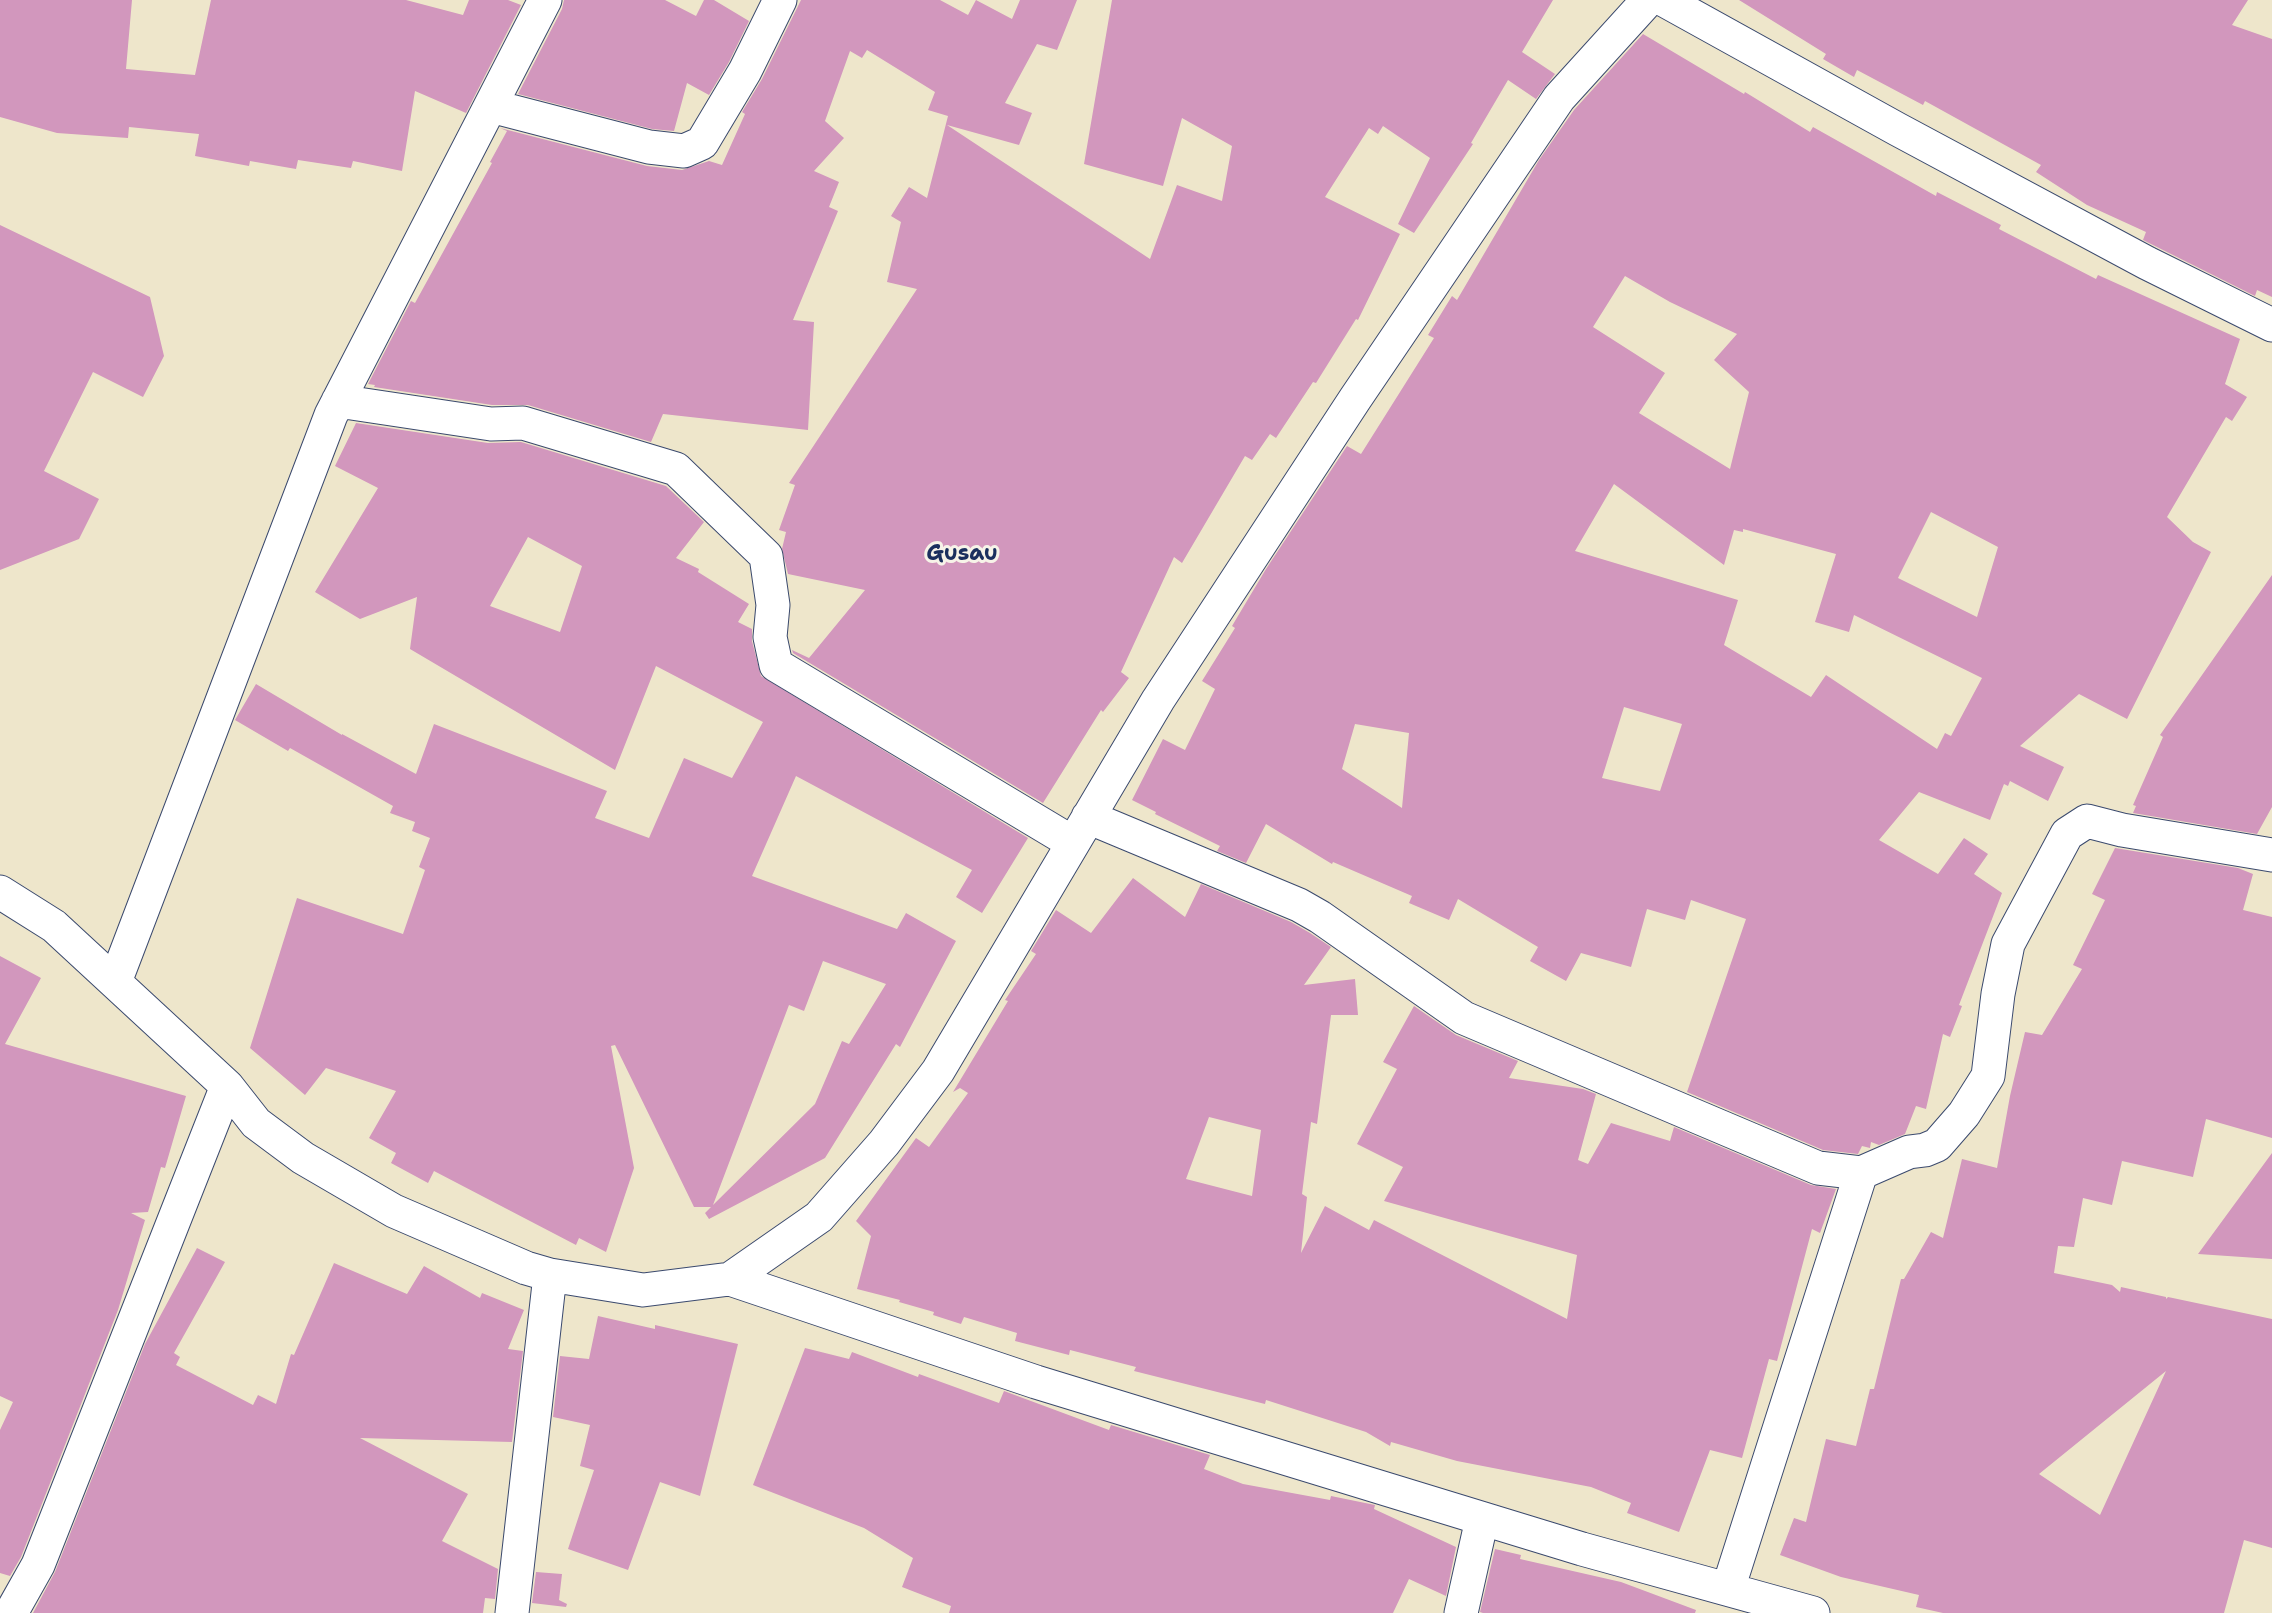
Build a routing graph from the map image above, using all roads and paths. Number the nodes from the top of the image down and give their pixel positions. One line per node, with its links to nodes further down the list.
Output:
1 (545, 0): 5 (street)
2 (780, 0): 5 (street)
3 (1648, 0): 8 (street)
4 (1664, 0): 6 (street)
5 (491, 106): 7 (street)
6 (2272, 325)
7 (338, 401): 8 (street); 11 (street)
8 (1081, 830): 13 (street); 15 (street)
9 (2272, 855): 13 (street)
10 (0, 892): 11 (street)
11 (115, 982): 12 (street)
12 (227, 1086): 14 (street); 19 (street)
13 (1862, 1173): 17 (street)
14 (550, 1275): 15 (street); 20 (street)
15 (730, 1280): 16 (street)
16 (1482, 1519): 17 (street); 21 (street)
17 (1728, 1589): 22 (street)
18 (0, 1612): 19 (street)
19 (9, 1613)
20 (512, 1613)
21 (1461, 1613)
22 (1813, 1613)

